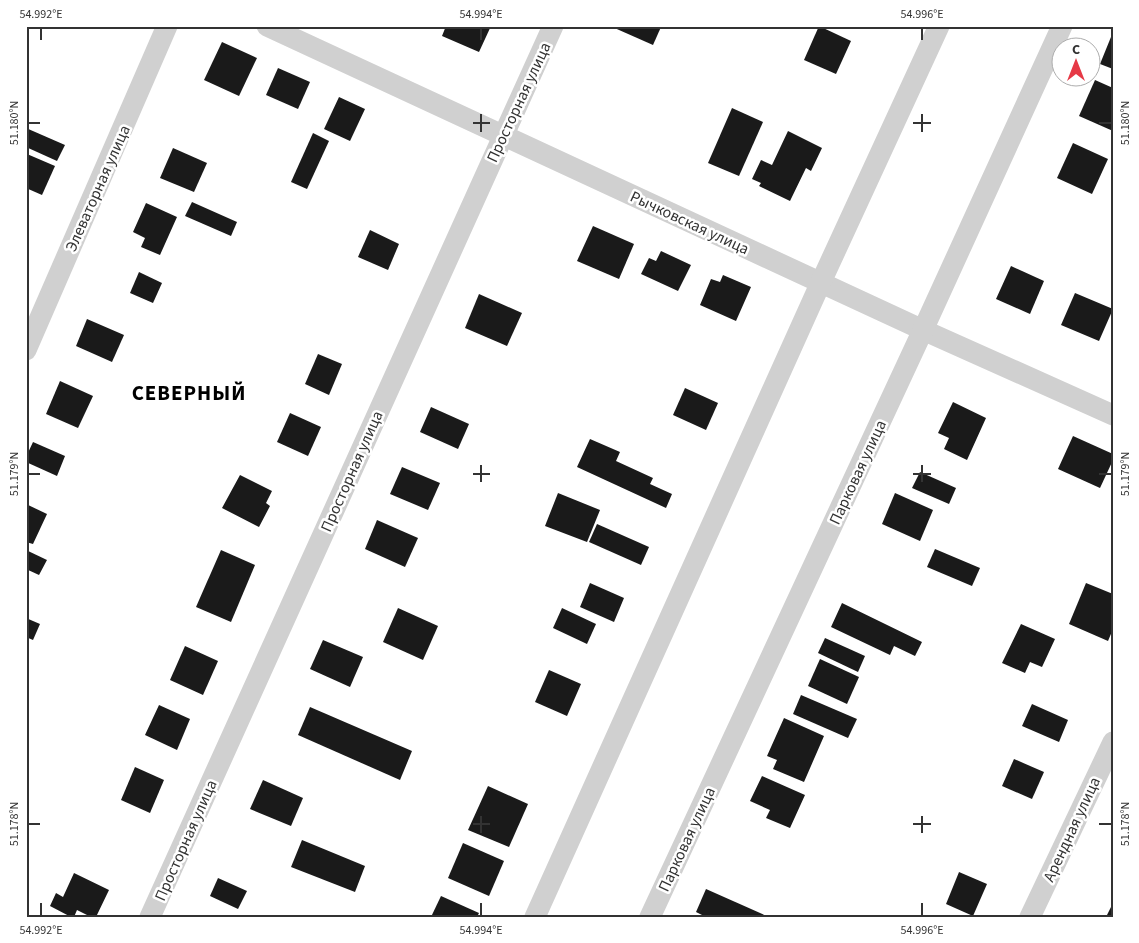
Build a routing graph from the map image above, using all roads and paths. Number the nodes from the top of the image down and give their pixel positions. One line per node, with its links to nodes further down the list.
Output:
1 (167, 26): 9 (street, Элеваторная улица)
2 (267, 26): 6 (street, Рычковская улица)
3 (553, 26): 6 (street, Просторная улица)
4 (939, 26): 7 (street)
5 (1062, 26): 8 (street, Парковая улица)
6 (503, 136): 7 (street, Рычковская улица); 12 (street, Просторная улица)
7 (821, 282): 8 (street, Рычковская улица); 13 (street)
8 (923, 330): 10 (street, Рычковская улица); 14 (street, Парковая улица)
9 (26, 350)
10 (1113, 415)
11 (1113, 742): 15 (street, Арендная улица)
12 (150, 917)
13 (535, 917)
14 (650, 917)
15 (1030, 917)

